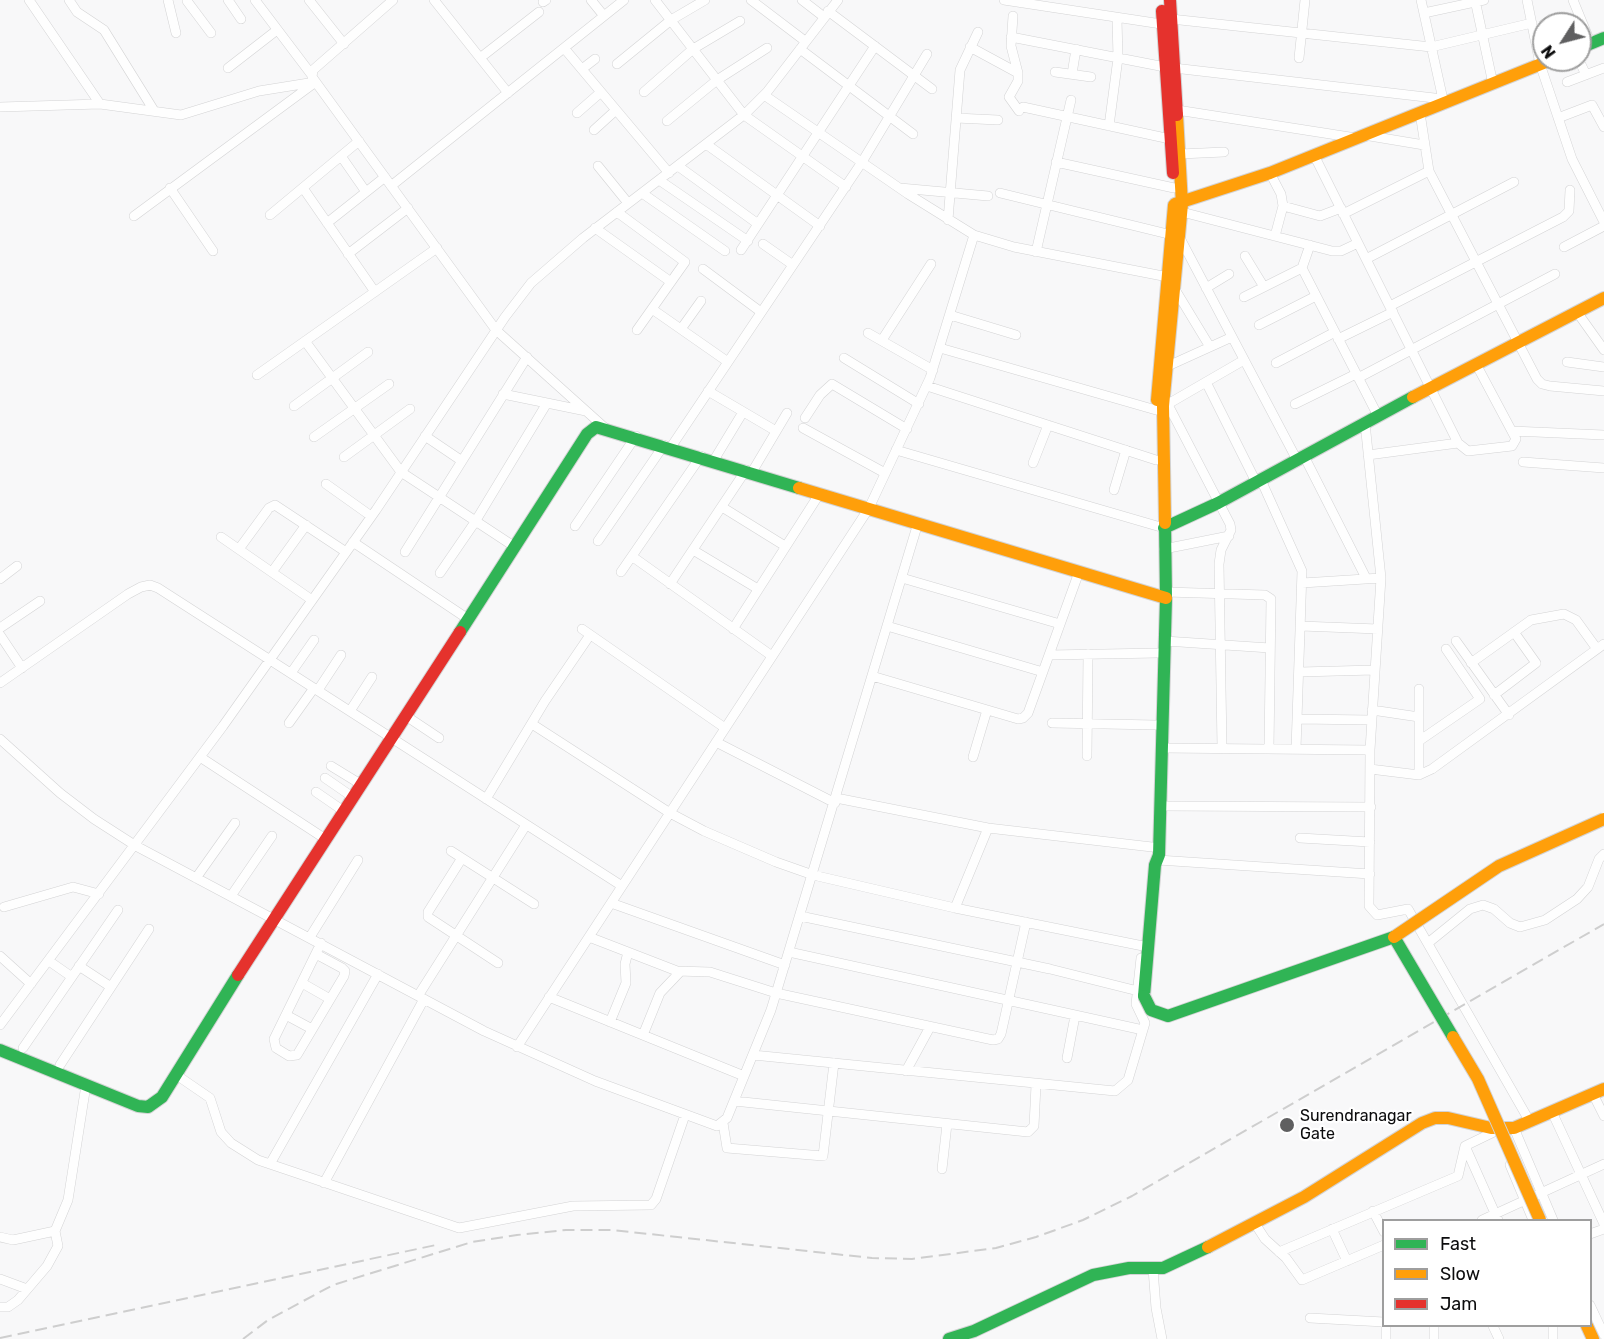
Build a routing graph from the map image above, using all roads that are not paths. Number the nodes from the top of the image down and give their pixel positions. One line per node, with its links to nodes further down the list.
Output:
1 (29, 0): 83 (street)
2 (69, 0): 85 (street)
3 (168, 0): 26 (street)
4 (188, 0): 26 (street); 39 (street)
5 (228, 0): 30 (street)
6 (255, 0): 36 (street)
7 (309, 0): 43 (street)
8 (434, 0): 53 (street)
9 (591, 0): 28 (street)
10 (624, 0): 28 (street)
11 (655, 0): 32 (street)
12 (705, 0): 32 (street)
13 (751, 0): 44 (street)
14 (802, 0): 27 (street)
15 (838, 0): 27 (street)
16 (1005, 0): 31 (street)
17 (1162, 0): 34 (main road)
18 (1170, 0): 34 (main road)
19 (1305, 0): 40 (street)
20 (1421, 0): 25 (street)
21 (1527, 0): 35 (street)
22 (389, 1): 43 (street)
23 (1478, 1): 25 (street); 41 (street)
24 (539, 12): 53 (street)
25 (1424, 13): 47 (street)
26 (172, 14): 38 (street)
27 (826, 14): 44 (street); 45 (street)
28 (604, 16): 48 (street)
29 (1012, 16): 42 (street)
30 (241, 19)
31 (1118, 19): 34 (street); 54 (street)
32 (671, 20): 50 (street); 57 (street)
33 (740, 21): 50 (street)
34 (1168, 23): 40 (street); 59 (main road)
35 (1532, 23): 41 (street)
36 (277, 30): 58 (street); 71 (street)
37 (978, 32): 46 (street)
38 (176, 33)
39 (211, 33)
40 (1300, 34): 47 (street); 55 (street)
41 (1482, 34): 47 (street); 74 (street)
42 (1011, 37): 51 (street); 66 (street)
43 (344, 44): 71 (street)
44 (803, 45): 75 (street); 80 (street)
45 (875, 46): 69 (street); 75 (street)
46 (970, 47): 66 (street); 92 (street)
47 (1431, 47): 82 (street)
48 (564, 48): 62 (street); 79 (street)
49 (767, 48): 72 (street)
50 (693, 49): 72 (street); 78 (street)
51 (1076, 49): 54 (street); 67 (street)
52 (927, 54): 69 (street)
53 (480, 58): 79 (street)
54 (1118, 58): 59 (street); 97 (street)
55 (1299, 58)
56 (595, 59): 62 (street)
57 (617, 64)
58 (228, 68)
59 (1170, 68): 82 (street); 87 (main road); 103 (main road)
60 (1532, 68): 74 (main road)
61 (1604, 68): 68 (street)
62 (582, 69): 77 (street)
63 (1055, 72): 67 (street)
64 (1548, 72): 94 (street)
65 (1585, 72): 68 (street)
66 (1018, 73): 93 (street)
67 (1072, 74): 70 (street)
68 (1586, 75): 73 (street)
69 (915, 76): 76 (street); 91 (street)
70 (1091, 77)
71 (313, 78): 85 (street); 104 (street); 124 (street)
72 (717, 80): 90 (street); 96 (street)
73 (1567, 82)
74 (1493, 84): 82 (main road)
75 (848, 85): 91 (street); 100 (street)
76 (932, 88)
77 (601, 92): 86 (street); 88 (street)
78 (644, 92)
79 (508, 93): 122 (street)
80 (764, 95): 90 (street); 100 (street)
81 (1071, 100): 93 (street)
82 (1443, 101): 89 (main road)
83 (100, 104): 84 (street); 85 (street)
84 (0, 107)
85 (153, 109)
86 (616, 110): 99 (street); 117 (street)
87 (1177, 110): 102 (street); 108 (main road)
88 (577, 113)
89 (1420, 113): 102 (main road); 106 (street)
90 (744, 115): 105 (street); 111 (street)
91 (890, 117): 101 (street); 112 (street)
92 (956, 118): 95 (street); 131 (street)
93 (1067, 118): 97 (street); 113 (street)
94 (1558, 118): 98 (street); 146 (street)
95 (998, 120)
96 (667, 121)
97 (1109, 126): 103 (street)
98 (1604, 127)
99 (594, 130)
100 (817, 132): 111 (street); 112 (street)
101 (914, 134)
102 (1360, 137): 106 (street); 109 (main road)
103 (1170, 139): 127 (main road)
104 (358, 141): 110 (street); 119 (street)
105 (706, 144): 115 (street); 133 (street)
106 (1424, 145): 116 (street)
107 (1224, 152): 108 (street)
108 (1180, 154): 138 (main road)
109 (1314, 155): 118 (main road); 140 (street)
110 (341, 156): 125 (street); 129 (street)
111 (802, 156): 123 (street); 133 (street)
112 (862, 162): 123 (street); 126 (street)
113 (1056, 162): 127 (street); 136 (street)
114 (598, 165): 135 (street)
115 (678, 166): 117 (street); 148 (street)
116 (1429, 171): 140 (street); 143 (street)
117 (669, 173): 120 (street)
118 (1270, 173): 137 (street); 138 (main road)
119 (385, 177): 122 (street); 129 (street)
120 (659, 180): 130 (street); 154 (street)
121 (1514, 182): 143 (street)
122 (391, 186): 139 (street)
123 (846, 187): 149 (street)
124 (170, 188): 144 (street); 161 (street)
125 (303, 188): 142 (street); 147 (street)
126 (900, 188): 131 (street); 145 (street)
127 (1174, 188): 138 (main road)
128 (1570, 190): 167 (street)
129 (366, 192): 147 (street)
130 (642, 193): 135 (street); 162 (street)
131 (950, 193): 134 (street); 145 (street)
132 (1000, 193): 136 (street)
133 (777, 195): 148 (street); 149 (street)
134 (988, 196)
135 (628, 203): 141 (street)
136 (1046, 204): 153 (street); 163 (street)
137 (1284, 206): 140 (street); 152 (street)
138 (1179, 207): 152 (street); 153 (main road)
139 (408, 208): 159 (street); 164 (street)
140 (1342, 211): 155 (street)
141 (617, 212): 150 (street); 175 (street)
142 (270, 215)
143 (1451, 215): 166 (street); 167 (street)
144 (134, 216)
145 (948, 220): 151 (street)
146 (1604, 222): 158 (street)
147 (327, 223): 164 (street)
148 (758, 224): 154 (street)
149 (820, 226): 169 (street)
150 (595, 228): 175 (street); 192 (street)
151 (974, 235): 163 (street); 189 (street)
152 (1275, 236): 157 (street)
153 (1176, 237): 174 (main road); 177 (street); 178 (main road)
154 (747, 241): 160 (street)
155 (1358, 243): 157 (street); 166 (street)
156 (763, 244): 169 (street)
157 (1310, 245): 170 (street)
158 (1564, 247)
159 (437, 248): 179 (street); 192 (street)
160 (741, 250)
161 (213, 251)
162 (725, 251)
163 (1036, 252): 174 (street)
164 (348, 254): 179 (street)
165 (1245, 256): 176 (street)
166 (1366, 259): 186 (street)
167 (1475, 260): 184 (street); 186 (street)
168 (931, 264): 198 (street)
169 (793, 265): 187 (street)
170 (1302, 268): 176 (street); 180 (street)
171 (703, 269): 187 (street)
172 (1228, 274): 177 (street)
173 (1555, 274): 184 (street)
174 (1168, 277): 233 (main road)
175 (671, 282): 185 (street)
176 (1264, 287): 181 (street)
177 (1206, 288): 197 (street)
178 (1176, 291): 202 (street); 213 (main road)
179 (375, 292): 199 (street)
180 (1316, 296): 190 (street); 196 (street)
181 (1244, 297)
182 (1604, 298): 188 (main road)
183 (701, 301): 191 (street)
184 (1498, 304): 200 (street); 204 (street)
185 (652, 309): 191 (street); 193 (street)
186 (1391, 309): 196 (street); 204 (street)
187 (761, 312): 209 (street)
188 (1577, 312): 200 (main road); 201 (street)
189 (950, 315): 195 (street); 203 (street)
190 (1258, 325)
191 (681, 329): 209 (street)
192 (496, 330): 206 (street); 246 (street)
193 (637, 330)
194 (868, 333): 198 (street)
195 (1016, 335)
196 (1336, 335): 211 (street); 217 (street)
197 (1232, 337): 202 (street); 208 (street)
198 (882, 340): 215 (street)
199 (305, 341): 216 (street); 218 (street)
200 (1518, 342): 212 (main road); 224 (street)
201 (1603, 345)
202 (1210, 347): 213 (street)
203 (940, 348): 215 (street); 233 (street)
204 (1412, 350): 217 (street); 222 (street)
205 (368, 352): 218 (street)
206 (527, 357): 225 (street); 234 (street)
207 (844, 358): 228 (street)
208 (1244, 360): 219 (street); 256 (street)
209 (728, 362): 223 (street)
210 (1567, 362): 214 (street)
211 (1276, 363)
212 (1476, 364): 222 (main road); 243 (street)
213 (1168, 366): 226 (main road)
214 (1604, 367)
215 (933, 370): 221 (street)
216 (257, 375)
217 (1357, 376): 229 (street); 237 (street)
218 (332, 379): 230 (street); 231 (street)
219 (1206, 382): 226 (street); 265 (street)
220 (389, 384): 231 (street)
221 (927, 386): 228 (street); 239 (street)
222 (1431, 387): 237 (main road); 249 (street)
223 (708, 391): 235 (street); 250 (street)
224 (1604, 391)
225 (503, 394): 227 (street); 258 (street)
226 (1166, 400): 270 (street); 278 (main road)
227 (547, 403): 234 (street); 274 (street)
228 (919, 404): 241 (street)
229 (1295, 404)
230 (294, 406)
231 (354, 408): 244 (street); 248 (street)
232 (410, 409): 244 (street)
233 (1156, 410): 257 (main road)
234 (587, 412): 240 (street)
235 (743, 412): 242 (street); 255 (street)
236 (787, 413): 242 (street)
237 (1378, 416): 238 (main road)
238 (1365, 423): 253 (street); 256 (main road)
239 (1048, 425): 252 (street); 260 (street)
240 (604, 427): 247 (main road); 284 (main road)
241 (907, 429): 251 (street); 264 (street)
242 (776, 431): 262 (street)
243 (1512, 431): 245 (street); 249 (street)
244 (373, 434): 254 (street); 263 (street)
245 (1604, 435)
246 (425, 436): 258 (street); 263 (street)
247 (636, 436): 250 (main road); 277 (street)
248 (314, 437)
249 (1458, 443): 253 (street)
250 (667, 446): 255 (main road); 281 (street)
251 (896, 450): 264 (street); 278 (street)
252 (1126, 450): 257 (street); 267 (street)
253 (1368, 455): 297 (street)
254 (344, 457)
255 (708, 458): 262 (main road); 290 (street)
256 (1301, 458): 265 (main road); 299 (street)
257 (1156, 460): 278 (main road)
258 (462, 461): 269 (street)
259 (1523, 462): 261 (street)
260 (1033, 464)
261 (1604, 468)
262 (749, 471): 268 (main road); 271 (street)
263 (401, 472): 269 (street); 273 (street)
264 (885, 473): 272 (street)
265 (1259, 481): 270 (main road); 300 (street)
266 (326, 484): 273 (street)
267 (1114, 490)
268 (820, 493): 272 (main road); 283 (street)
269 (439, 498): 274 (street); 289 (street)
270 (1218, 503): 278 (main road); 279 (street)
271 (722, 507): 283 (street); 287 (street)
272 (869, 508): 275 (main road); 327 (street)
273 (371, 516): 282 (street)
274 (475, 522): 284 (street); 294 (street)
275 (918, 523): 293 (main road); 296 (street)
276 (306, 525): 285 (street); 288 (street); 292 (street)
277 (575, 526)
278 (1160, 527): 286 (main road); 304 (main road)
279 (1229, 536): 286 (street); 303 (street)
280 (221, 537): 285 (street)
281 (598, 541)
282 (353, 542): 288 (street); 307 (street)
283 (785, 546): 302 (street)
284 (514, 547): 307 (main road)
285 (239, 549): 292 (street)
286 (1164, 549): 304 (main road)
287 (693, 550): 301 (street); 302 (street)
288 (346, 552): 305 (street)
289 (405, 552)
290 (633, 557): 295 (street); 301 (street)
291 (18, 566): 298 (street)
292 (272, 572): 305 (street)
293 (1079, 572): 304 (main road); 308 (street)
294 (440, 573)
295 (621, 573)
296 (902, 578): 308 (street); 309 (street)
297 (1381, 578): 299 (street); 313 (street)
298 (0, 579)
299 (1366, 579): 300 (street)
300 (1302, 583): 310 (street)
301 (670, 584): 312 (street)
302 (758, 589): 312 (street)
303 (1220, 594): 304 (street); 319 (street); 321 (street)
304 (1163, 595): 317 (main road); 323 (main road)
305 (312, 600): 328 (street)
306 (40, 601): 311 (street)
307 (468, 620): 345 (main road)
308 (1060, 624): 326 (street)
309 (887, 626): 332 (street); 335 (street)
310 (1301, 626): 313 (street); 333 (street)
311 (0, 628)
312 (733, 629): 327 (street)
313 (1378, 629): 331 (street)
314 (1514, 632): 320 (street); 329 (street); 340 (street)
315 (0, 635): 330 (street)
316 (314, 639): 334 (street)
317 (1165, 641): 319 (street); 359 (main road)
318 (1456, 641): 329 (street)
319 (1221, 644): 321 (street); 360 (street)
320 (1600, 646): 344 (street)
321 (1270, 648): 361 (street)
322 (1446, 649): 357 (street)
323 (1158, 653): 324 (street); 352 (main road)
324 (1088, 654): 326 (street); 350 (street)
325 (341, 655): 338 (street)
326 (1049, 655): 332 (street)
327 (772, 656): 353 (street)
328 (270, 660): 330 (street); 334 (street); 366 (street)
329 (1471, 663): 340 (street)
330 (22, 668): 337 (street)
331 (1374, 670): 333 (street); 343 (street)
332 (1043, 672): 341 (street)
333 (1300, 672): 347 (street)
334 (291, 673): 338 (street)
335 (872, 676): 341 (street); 375 (street)
336 (372, 677): 342 (street)
337 (0, 683)
338 (316, 689): 342 (street); 348 (street)
339 (1419, 689): 346 (street)
340 (1494, 695): 344 (street)
341 (987, 710): 365 (street)
342 (350, 711): 354 (street)
343 (1372, 715): 346 (street); 347 (street); 363 (street)
344 (1509, 715): 369 (street)
345 (406, 716): 354 (main road); 355 (street)
346 (1419, 717): 357 (street)
347 (1298, 719): 362 (street)
348 (289, 723)
349 (1052, 723): 350 (street)
350 (1087, 723): 352 (street); 364 (street)
351 (532, 724): 353 (street); 374 (street); 379 (street)
352 (1157, 725): 389 (main road)
353 (726, 728): 358 (street)
354 (392, 738): 371 (main road); 374 (street)
355 (439, 738)
356 (0, 739): 388 (street)
357 (1419, 741): 369 (street)
358 (716, 742): 375 (street); 379 (street)
359 (1162, 748): 360 (street); 376 (main road)
360 (1222, 748): 361 (street)
361 (1269, 749): 362 (street)
362 (1296, 749): 363 (street)
363 (1370, 750): 368 (street)
364 (1088, 756)
365 (973, 757)
366 (200, 758): 386 (street); 388 (street)
367 (331, 766): 371 (street)
368 (1370, 769): 369 (street); 377 (street)
369 (1419, 775)
370 (324, 778): 373 (street)
371 (362, 785): 373 (main road)
372 (316, 792): 378 (street)
373 (354, 798): 378 (main road)
374 (486, 799): 382 (street)
375 (836, 800): 383 (street); 396 (street)
376 (1161, 806): 377 (street); 394 (main road)
377 (1371, 807): 387 (street)
378 (345, 812): 386 (main road)
379 (670, 813): 396 (street); 399 (street)
380 (1604, 819): 412 (main road, bridge)
381 (235, 823): 397 (street)
382 (526, 825): 398 (street); 399 (street)
383 (988, 828): 389 (street); 405 (street)
384 (272, 836): 401 (street)
385 (1300, 838): 387 (street)
386 (327, 840): 408 (main road)
387 (1370, 842): 395 (street)
388 (136, 846): 397 (street); 400 (street)
389 (1152, 847): 394 (main road)
390 (451, 851): 392 (street)
391 (1604, 854): 416 (street)
392 (462, 858): 398 (street); 411 (street)
393 (358, 860): 413 (street)
394 (1155, 862): 395 (street); 417 (street); 434 (main road)
395 (1370, 874): 416 (street)
396 (813, 875): 405 (street); 407 (street)
397 (196, 878): 401 (street)
398 (493, 878): 403 (street); 411 (street)
399 (622, 886): 402 (street)
400 (99, 894): 404 (street); 422 (street)
401 (231, 896): 408 (street)
402 (611, 903): 414 (street); 425 (street)
403 (534, 904)
404 (4, 907)
405 (955, 908): 409 (street)
406 (118, 910): 426 (street)
407 (800, 915): 419 (street); 423 (street)
408 (273, 918): 413 (street); 455 (main road)
409 (1026, 922): 417 (street); 423 (street)
410 (149, 929): 432 (street)
411 (455, 936): 424 (street); 435 (street)
412 (1395, 936): 434 (main road, bridge); 481 (main road, bridge)
413 (310, 937): 415 (street)
414 (589, 937): 418 (street); 436 (street)
415 (321, 943): 420 (street); 428 (street)
416 (1428, 943): 465 (street)
417 (1143, 946): 434 (street)
418 (628, 952): 427 (street); 441 (street)
419 (789, 952): 425 (street); 438 (street)
420 (316, 954): 430 (street); 437 (street)
421 (0, 956): 431 (street)
422 (49, 961): 429 (street); 431 (street)
423 (1016, 961): 434 (street); 438 (street)
424 (498, 963)
425 (785, 965): 433 (street)
426 (79, 966): 429 (street); 432 (street)
427 (680, 972): 433 (street); 446 (street)
428 (378, 974): 435 (street); 471 (street)
429 (72, 977): 448 (street)
430 (302, 983): 437 (street); 439 (street)
431 (31, 984): 442 (street)
432 (111, 987): 453 (street)
433 (776, 993): 443 (street); 450 (street)
434 (1141, 994): 445 (street)
435 (421, 997): 447 (street); 475 (street)
436 (549, 997): 441 (street); 447 (street)
437 (330, 999): 444 (street)
438 (1007, 1002): 440 (street); 443 (street)
439 (286, 1015): 444 (street); 444 (street)
440 (1075, 1016): 445 (street); 451 (street)
441 (610, 1022): 446 (street)
442 (0, 1025)
443 (930, 1027): 454 (street)
444 (312, 1029)
445 (1143, 1030): 457 (street)
446 (643, 1035): 456 (street)
447 (517, 1047): 463 (street)
448 (23, 1048)
449 (0, 1050): 458 (main road)
450 (753, 1055): 452 (street); 456 (street)
451 (1067, 1058)
452 (834, 1063): 454 (street); 461 (street)
453 (60, 1065)
454 (906, 1071): 457 (street)
455 (175, 1074): 458 (main road); 471 (street)
456 (744, 1076): 460 (street)
457 (1036, 1084): 467 (street)
458 (86, 1085): 487 (street)
459 (1599, 1092): 462 (main road); 464 (street)
460 (734, 1101): 461 (street); 466 (street)
461 (830, 1112): 466 (street); 467 (street)
462 (1552, 1113): 465 (main road); 474 (street)
463 (685, 1115): 466 (street); 475 (street)
464 (1604, 1116)
465 (1530, 1122): 468 (main road)
466 (723, 1123)
467 (947, 1124): 473 (street)
468 (1514, 1128): 469 (main road); 476 (street)
469 (1495, 1130): 470 (street); 477 (street); 483 (main road)
470 (1465, 1146): 478 (street); 479 (street)
471 (270, 1164): 475 (street)
472 (1604, 1164): 474 (street)
473 (942, 1169)
474 (1581, 1175): 476 (street); 484 (street)
475 (324, 1183)
476 (1541, 1193): 477 (street); 482 (street)
477 (1524, 1201): 479 (street); 480 (street)
478 (1373, 1211): 485 (street); 486 (street)
479 (1497, 1217)
480 (1532, 1219)
481 (1539, 1219)
482 (1552, 1219)
483 (1254, 1222): 490 (street); 492 (main road)
484 (1604, 1226)
485 (1332, 1229): 490 (street); 491 (street)
486 (1382, 1230)
487 (55, 1231): 488 (street); 494 (street)
488 (0, 1237)
489 (1382, 1245): 491 (street)
490 (1279, 1252): 491 (street)
491 (1347, 1261)
492 (1153, 1269): 500 (main road); 501 (street)
493 (0, 1279): 494 (street)
494 (27, 1289): 495 (street)
495 (0, 1307)
496 (1592, 1309): 499 (street)
497 (1310, 1318): 498 (street)
498 (1382, 1322)
499 (1604, 1335)
500 (949, 1339)
501 (1162, 1339)

